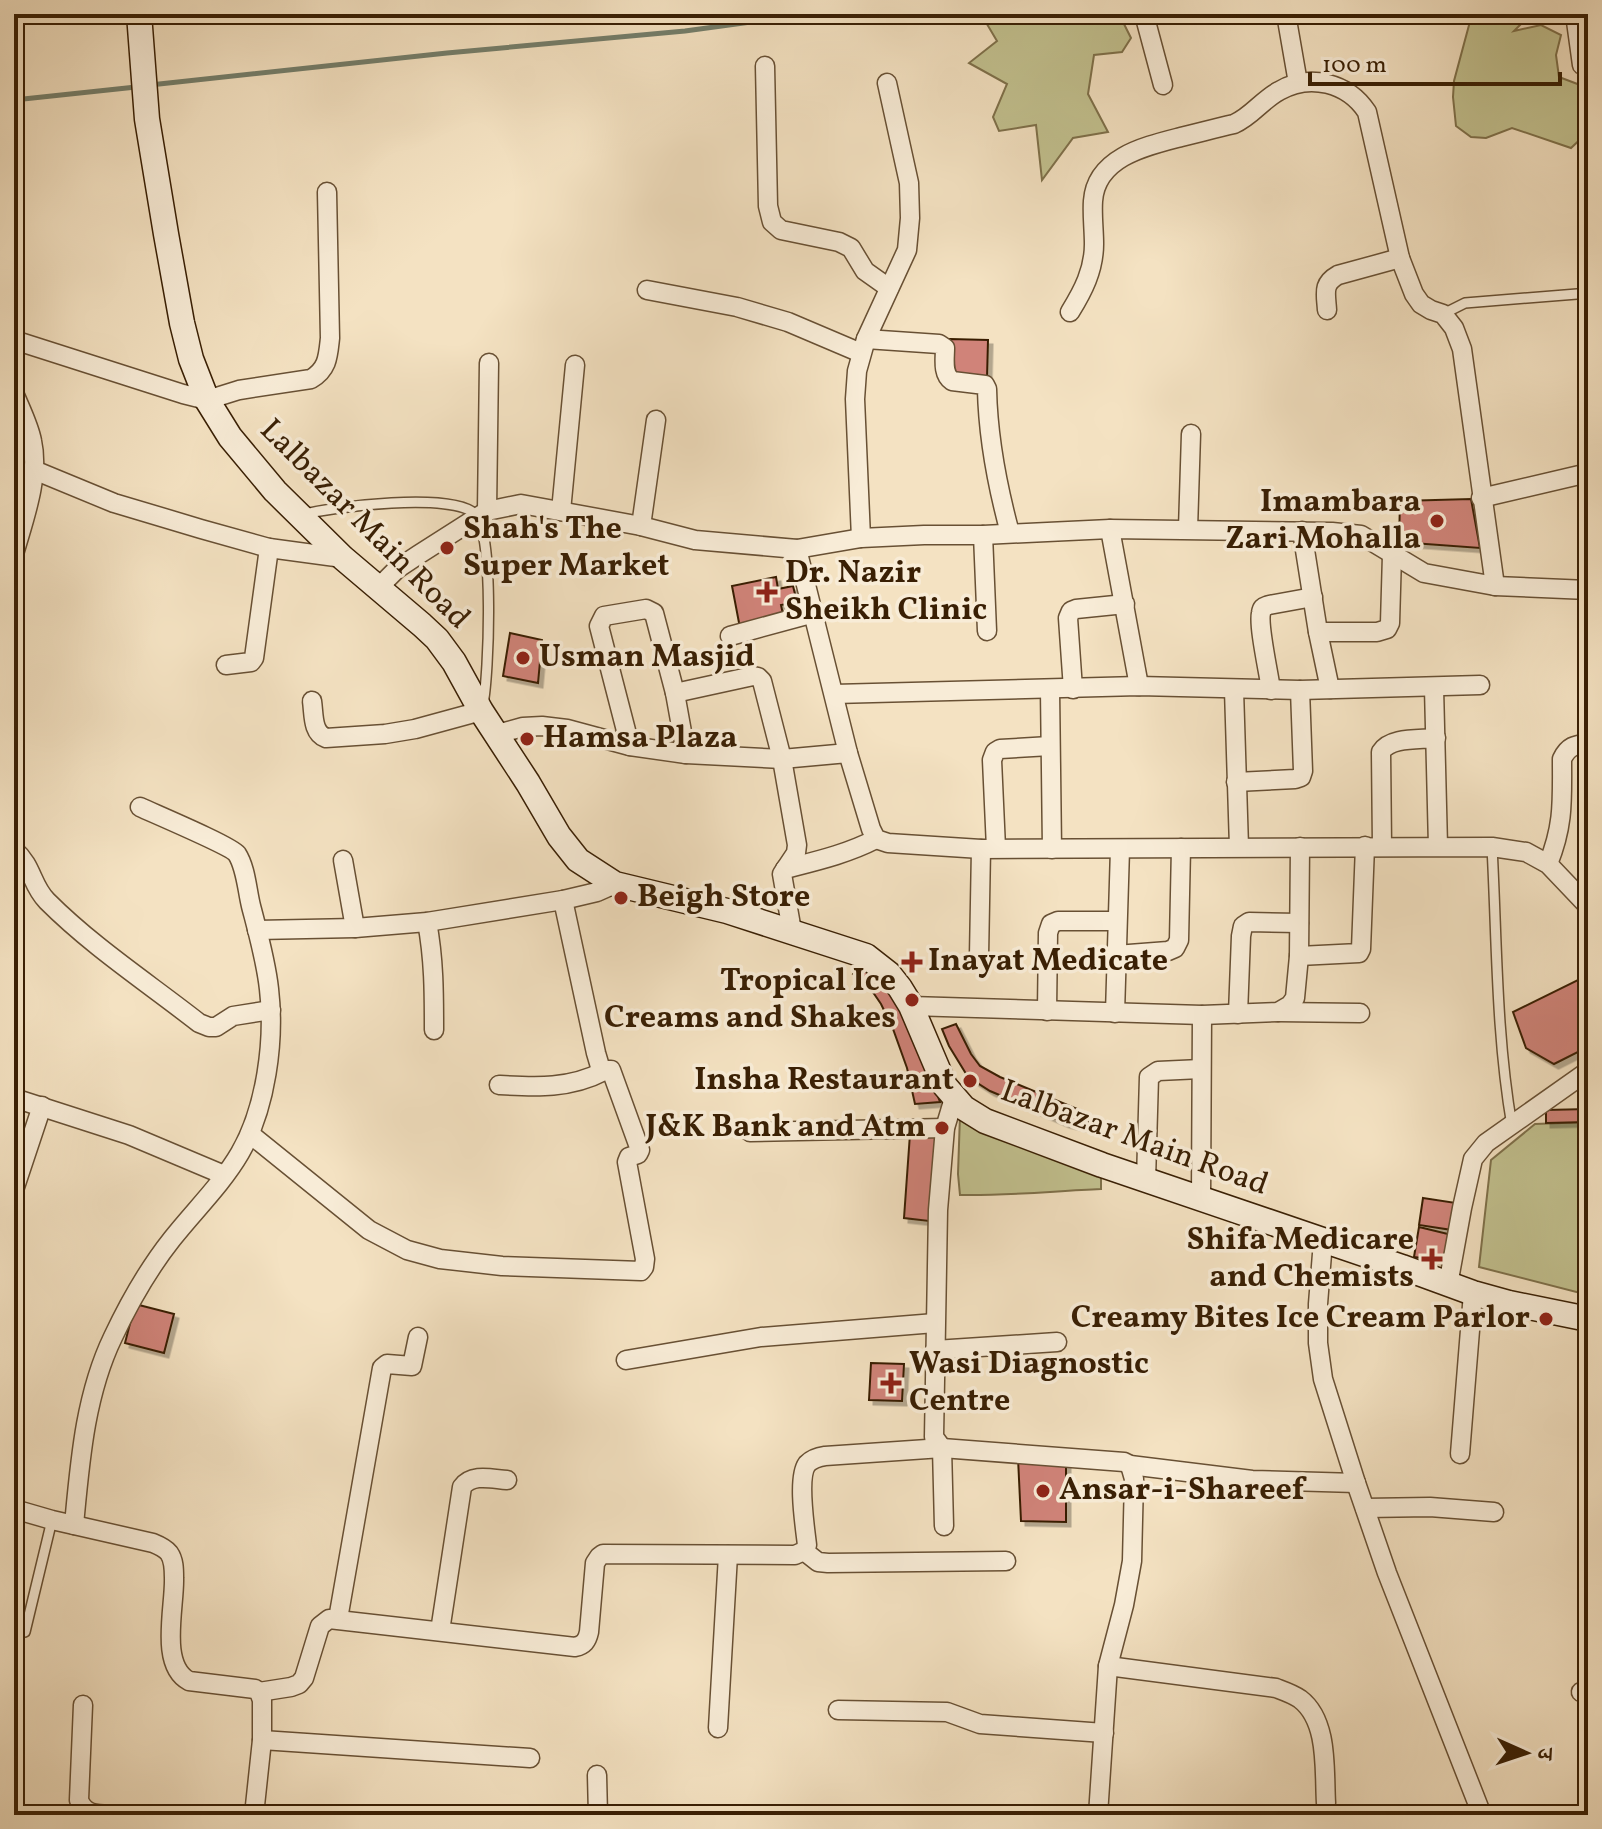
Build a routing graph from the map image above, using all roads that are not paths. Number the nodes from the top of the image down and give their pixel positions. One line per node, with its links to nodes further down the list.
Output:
1 (139, 14): 22 (main road, Lalbazar Main Road)
2 (1144, 14): 9 (street)
3 (1286, 14): 8 (street)
4 (1575, 14): 5 (street)
5 (1582, 65)
6 (765, 66): 12 (street)
7 (887, 83): 12 (street)
8 (1298, 83): 11 (street); 16 (street)
9 (1163, 85)
10 (327, 192): 22 (street)
11 (1400, 258): 15 (street); 17 (street)
12 (889, 288): 19 (street)
13 (647, 290): 19 (street)
14 (1577, 294): 17 (lane)
15 (1327, 310)
16 (1070, 312)
17 (1443, 314): 28 (street)
18 (14, 340): 22 (street)
19 (863, 346): 36 (street); 38 (street)
20 (489, 363): 30 (street)
21 (575, 365): 29 (street)
22 (207, 400): 31 (main road, Lalbazar Main Road)
23 (15, 401): 26 (street)
24 (656, 420): 32 (street)
25 (1191, 434): 34 (street)
26 (34, 470): 39 (street); 41 (street)
27 (1588, 473): 28 (street)
28 (1481, 498): 44 (street)
29 (561, 511): 30 (street); 32 (street)
30 (483, 514): 31 (lane); 45 (street); 66 (lane)
31 (299, 515): 43 (main road, Lalbazar Main Road)
32 (641, 526): 40 (street)
33 (1110, 529): 34 (street); 36 (street); 48 (street)
34 (1188, 529): 35 (street)
35 (1302, 531): 42 (street); 47 (street)
36 (1010, 533): 37 (street)
37 (983, 535): 38 (street); 50 (street)
38 (861, 538): 40 (street)
39 (269, 548): 43 (street); 53 (street)
40 (797, 549): 49 (street)
41 (14, 554)
42 (1392, 555): 44 (street); 51 (street)
43 (343, 558): 45 (main road, Lalbazar Main Road)
44 (1495, 586): 46 (street)
45 (379, 587): 66 (main road, Lalbazar Main Road)
46 (1588, 590)
47 (1313, 597): 51 (street); 61 (street)
48 (1125, 604): 55 (street); 57 (street)
49 (814, 613): 52 (street); 64 (street)
50 (987, 631)
51 (1318, 632): 58 (street)
52 (730, 636)
53 (226, 665)
54 (1480, 685): 56 (street)
55 (1139, 686): 57 (street); 60 (street)
56 (1434, 688): 58 (street); 68 (street)
57 (1073, 689): 59 (street)
58 (1330, 689): 62 (street)
59 (1050, 690): 64 (street); 71 (street)
60 (1234, 690): 61 (street); 75 (street)
61 (1271, 690): 62 (street)
62 (1300, 690): 75 (street)
63 (675, 693): 70 (street); 73 (street); 74 (street)
64 (834, 694): 72 (street)
65 (312, 701): 66 (street)
66 (481, 711): 67 (main road, Lalbazar Main Road)
67 (497, 734): 70 (street); 91 (main road, Lalbazar Main Road)
68 (1436, 738): 78 (street); 79 (street)
69 (1588, 743): 89 (street)
70 (630, 746): 73 (street)
71 (1050, 746): 83 (street); 85 (street)
72 (848, 753): 74 (street); 77 (street)
73 (686, 754): 74 (street)
74 (782, 759): 90 (street)
75 (1236, 782): 80 (street)
76 (140, 807): 98 (street)
77 (876, 839): 83 (street); 90 (street)
78 (1374, 846): 79 (street); 81 (street); 102 (street)
79 (1438, 846): 82 (street)
80 (1239, 847): 81 (street); 84 (street)
81 (1300, 847): 96 (street)
82 (1492, 847): 89 (street); 119 (lane)
83 (989, 848): 85 (street); 101 (street)
84 (1181, 848): 86 (street); 100 (street)
85 (1052, 849): 86 (street)
86 (1120, 849): 94 (street)
87 (14, 850): 104 (street)
88 (343, 860): 97 (street)
89 (1548, 864): 93 (street)
90 (785, 869): 99 (street)
91 (615, 884): 92 (street); 99 (main road, Lalbazar Main Road)
92 (563, 900): 95 (street); 113 (street)
93 (1588, 906)
94 (1117, 921): 100 (street); 105 (street)
95 (427, 922): 97 (street); 111 (street)
96 (1299, 923): 102 (street); 109 (street)
97 (355, 928): 98 (street)
98 (257, 930): 104 (street)
99 (792, 931): 103 (main road, Lalbazar Main Road)
100 (1116, 955): 107 (street)
101 (979, 956)
102 (1299, 956): 106 (street)
103 (911, 1006): 105 (street); 117 (main road, Lalbazar Main Road)
104 (271, 1010): 122 (street)
105 (1047, 1011): 107 (street)
106 (1278, 1012): 108 (street); 109 (street)
107 (1115, 1013): 110 (street)
108 (1360, 1013)
109 (1238, 1014): 110 (street)
110 (1202, 1015): 112 (street)
111 (434, 1030)
112 (1201, 1069): 124 (street); 126 (street)
113 (604, 1071): 115 (street); 122 (street)
114 (1588, 1071): 119 (street)
115 (499, 1085)
116 (14, 1098): 118 (street)
117 (954, 1098): 120 (street); 124 (main road, Lalbazar Main Road)
118 (42, 1106): 123 (street); 125 (street)
119 (1512, 1126): 128 (street)
120 (945, 1128): 121 (street); 131 (street)
121 (750, 1132)
122 (250, 1134): 123 (street)
123 (224, 1175): 145 (street)
124 (1146, 1180): 126 (main road, Lalbazar Main Road)
125 (14, 1190)
126 (1201, 1198): 127 (main road, Lalbazar Main Road)
127 (1323, 1241): 128 (main road, Lalbazar Main Road); 140 (street)
128 (1448, 1285): 129 (main road, Lalbazar Main Road)
129 (1473, 1293): 130 (main road, Lalbazar Main Road); 137 (street)
130 (1588, 1319)
131 (935, 1323): 134 (street); 135 (street)
132 (418, 1337): 150 (street)
133 (1057, 1342): 134 (street)
134 (935, 1350): 136 (street)
135 (626, 1360)
136 (942, 1448): 138 (street); 146 (street); 147 (street)
137 (1460, 1454)
138 (1130, 1465): 140 (street); 153 (street)
139 (507, 1480): 151 (street)
140 (1356, 1483): 141 (street)
141 (1365, 1508): 143 (street); 167 (street)
142 (14, 1509): 144 (street)
143 (1494, 1512)
144 (52, 1520): 145 (street); 152 (lane)
145 (74, 1525): 154 (street)
146 (944, 1526)
147 (804, 1551): 148 (street); 149 (street)
148 (728, 1555): 151 (street); 157 (street)
149 (1006, 1561)
150 (338, 1619): 151 (street); 154 (street)
151 (440, 1631)
152 (25, 1632)
153 (1108, 1666): 158 (street); 162 (street)
154 (259, 1692): 159 (street)
155 (83, 1705): 163 (street)
156 (838, 1710): 158 (street)
157 (718, 1728)
158 (1104, 1733): 166 (street)
159 (262, 1740): 160 (street); 164 (street)
160 (530, 1758)
161 (597, 1775): 165 (street)
162 (1326, 1803)
163 (117, 1815)
164 (254, 1815)
165 (598, 1815)
166 (1098, 1815)
167 (1482, 1815)

